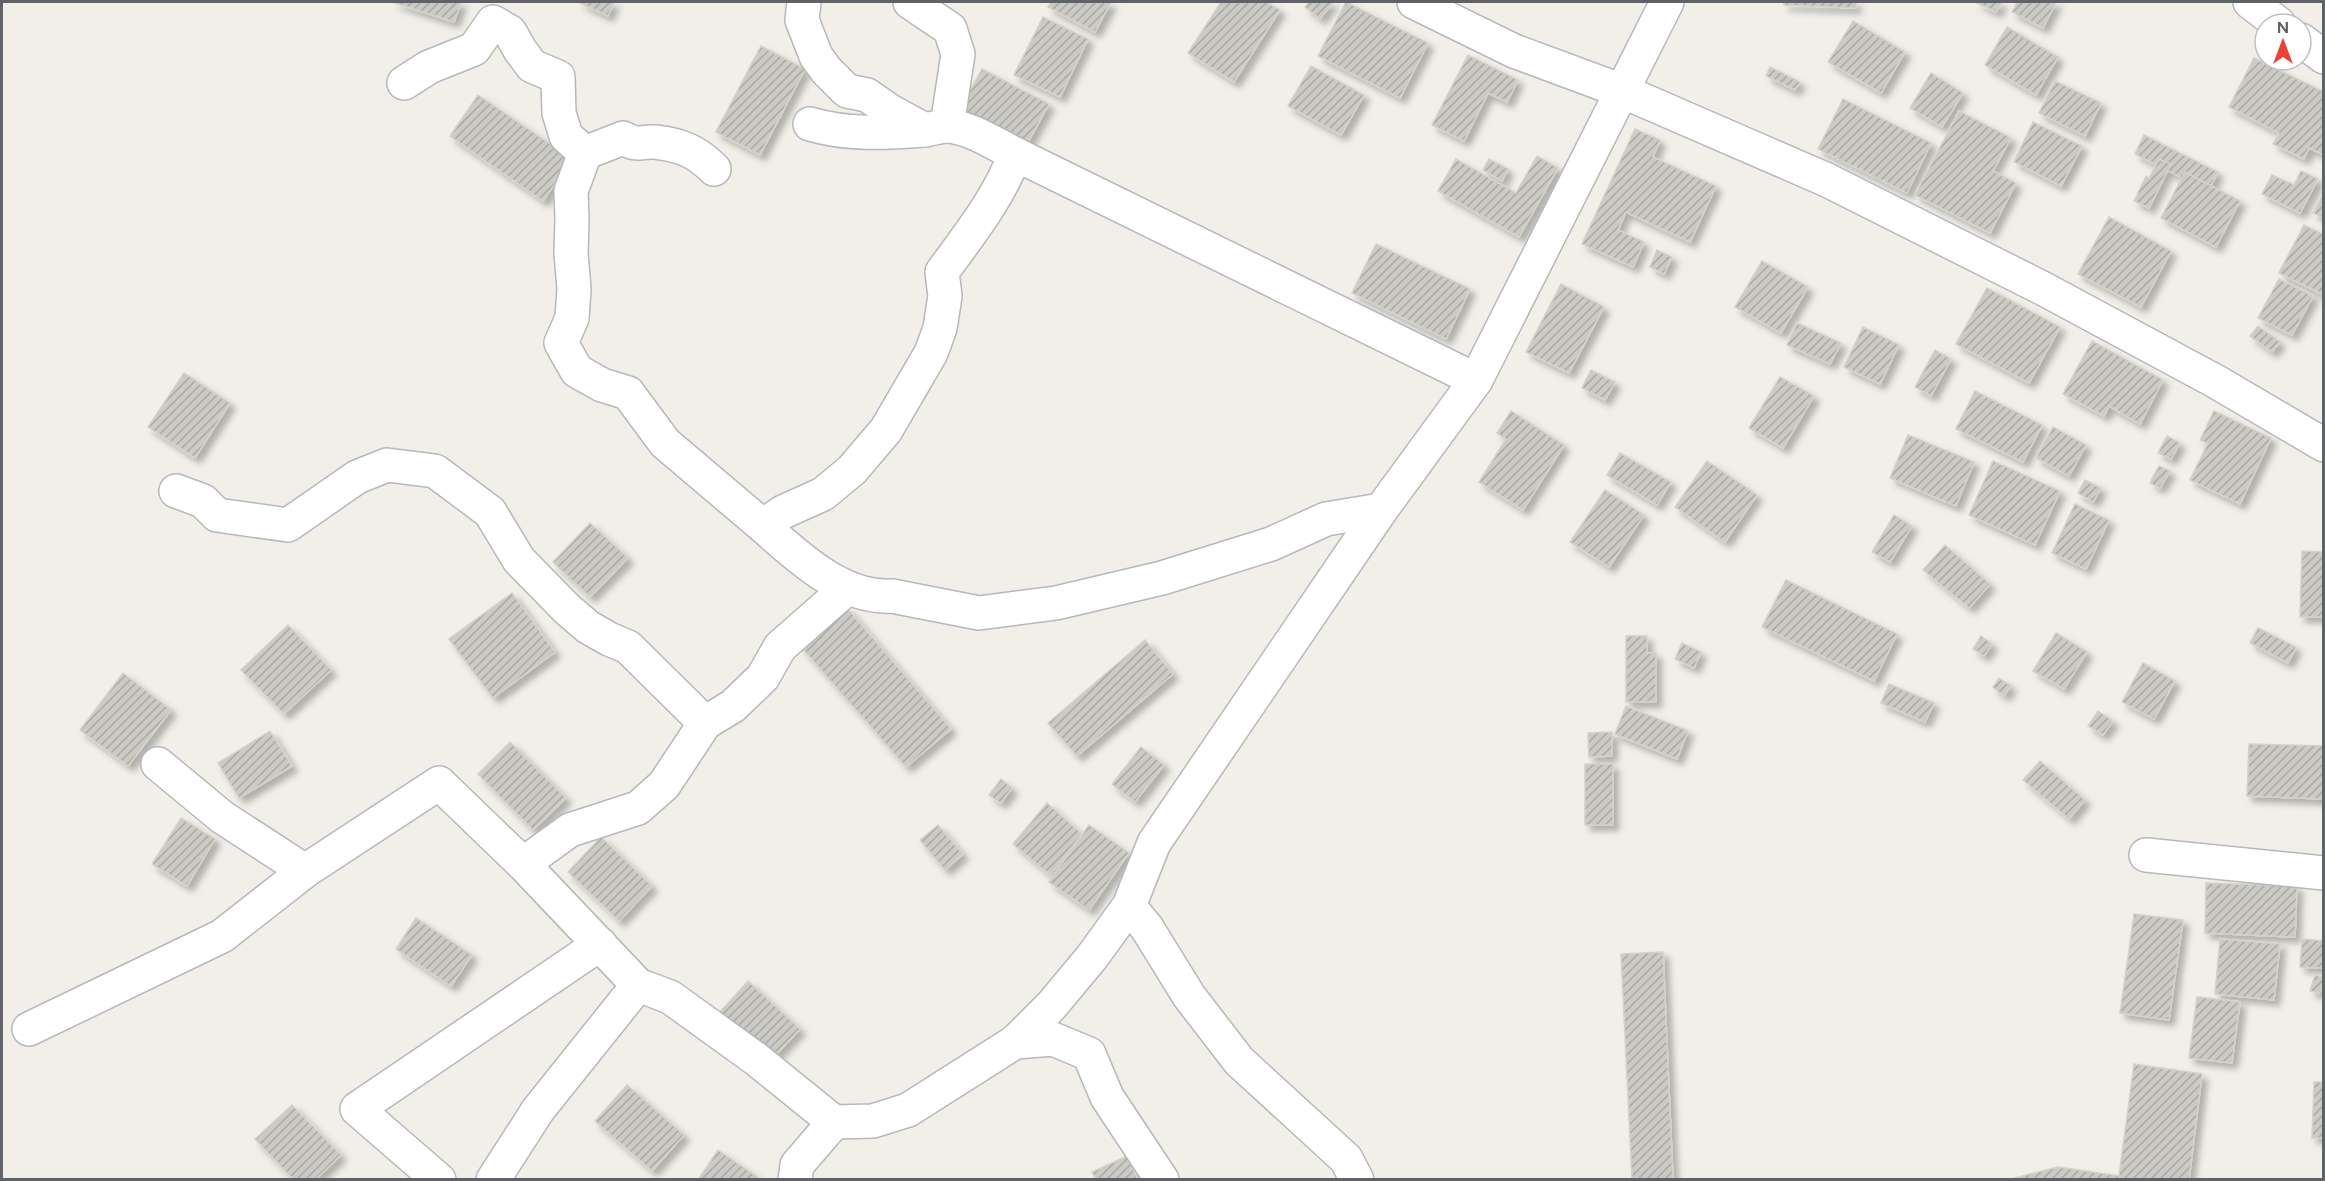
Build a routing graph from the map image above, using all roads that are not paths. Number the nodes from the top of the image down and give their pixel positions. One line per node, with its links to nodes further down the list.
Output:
1 (804, 2): 10 (street)
2 (910, 2): 10 (street)
3 (1414, 2): 8 (street)
4 (1667, 2): 8 (street)
5 (2250, 2): 6 (street)
6 (2263, 12)
7 (404, 83): 11 (street)
8 (1622, 91): 14 (street); 15 (street)
9 (810, 124): 10 (street)
10 (936, 128): 12 (street)
11 (585, 153): 13 (street); 18 (street)
12 (1015, 154): 14 (street); 18 (street)
13 (714, 169)
14 (1476, 380): 17 (street)
15 (2324, 446)
16 (176, 491): 20 (street)
17 (1381, 510): 19 (street); 26 (street)
18 (763, 526): 19 (street)
19 (847, 588): 20 (street)
20 (705, 723): 23 (street)
21 (158, 764): 24 (street)
22 (2146, 855): 25 (street)
23 (523, 864): 24 (street); 27 (street)
24 (305, 871): 29 (street)
25 (2324, 873)
26 (1129, 906): 30 (street); 36 (street)
27 (600, 944): 28 (street); 32 (street)
28 (638, 985): 31 (street); 33 (street)
29 (29, 1029)
30 (1015, 1042): 31 (street); 35 (street)
31 (834, 1122): 34 (street)
32 (439, 1179)
33 (493, 1179)
34 (795, 1179)
35 (1162, 1179)
36 (1357, 1179)

